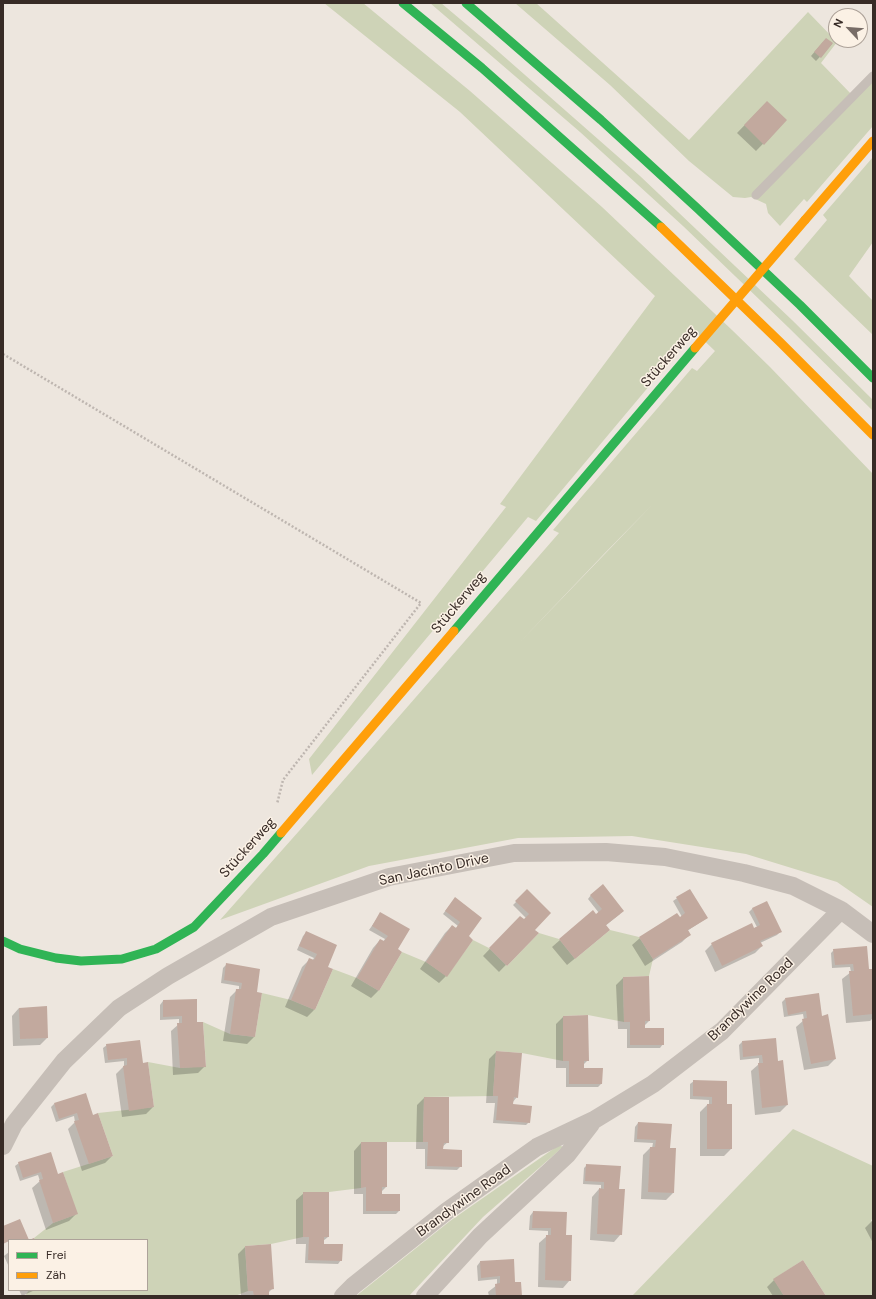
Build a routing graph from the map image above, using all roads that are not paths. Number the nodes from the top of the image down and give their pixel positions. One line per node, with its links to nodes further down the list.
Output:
1 (403, 3): 7 (main road)
2 (466, 3): 6 (main road)
3 (873, 76): 5 (lane)
4 (873, 141): 10 (main road, Stückerweg, bridge)
5 (756, 195)
6 (873, 378)
7 (873, 435)
8 (841, 910): 9 (street, San Jacinto Drive); 11 (street, Brandywine Road); 12 (street, San Jacinto Drive)
9 (873, 934)
10 (3, 941)
11 (594, 1120): 13 (street, Brandywine Road); 14 (street, Brandywine Road)
12 (3, 1146)
13 (343, 1296)
14 (425, 1296)

